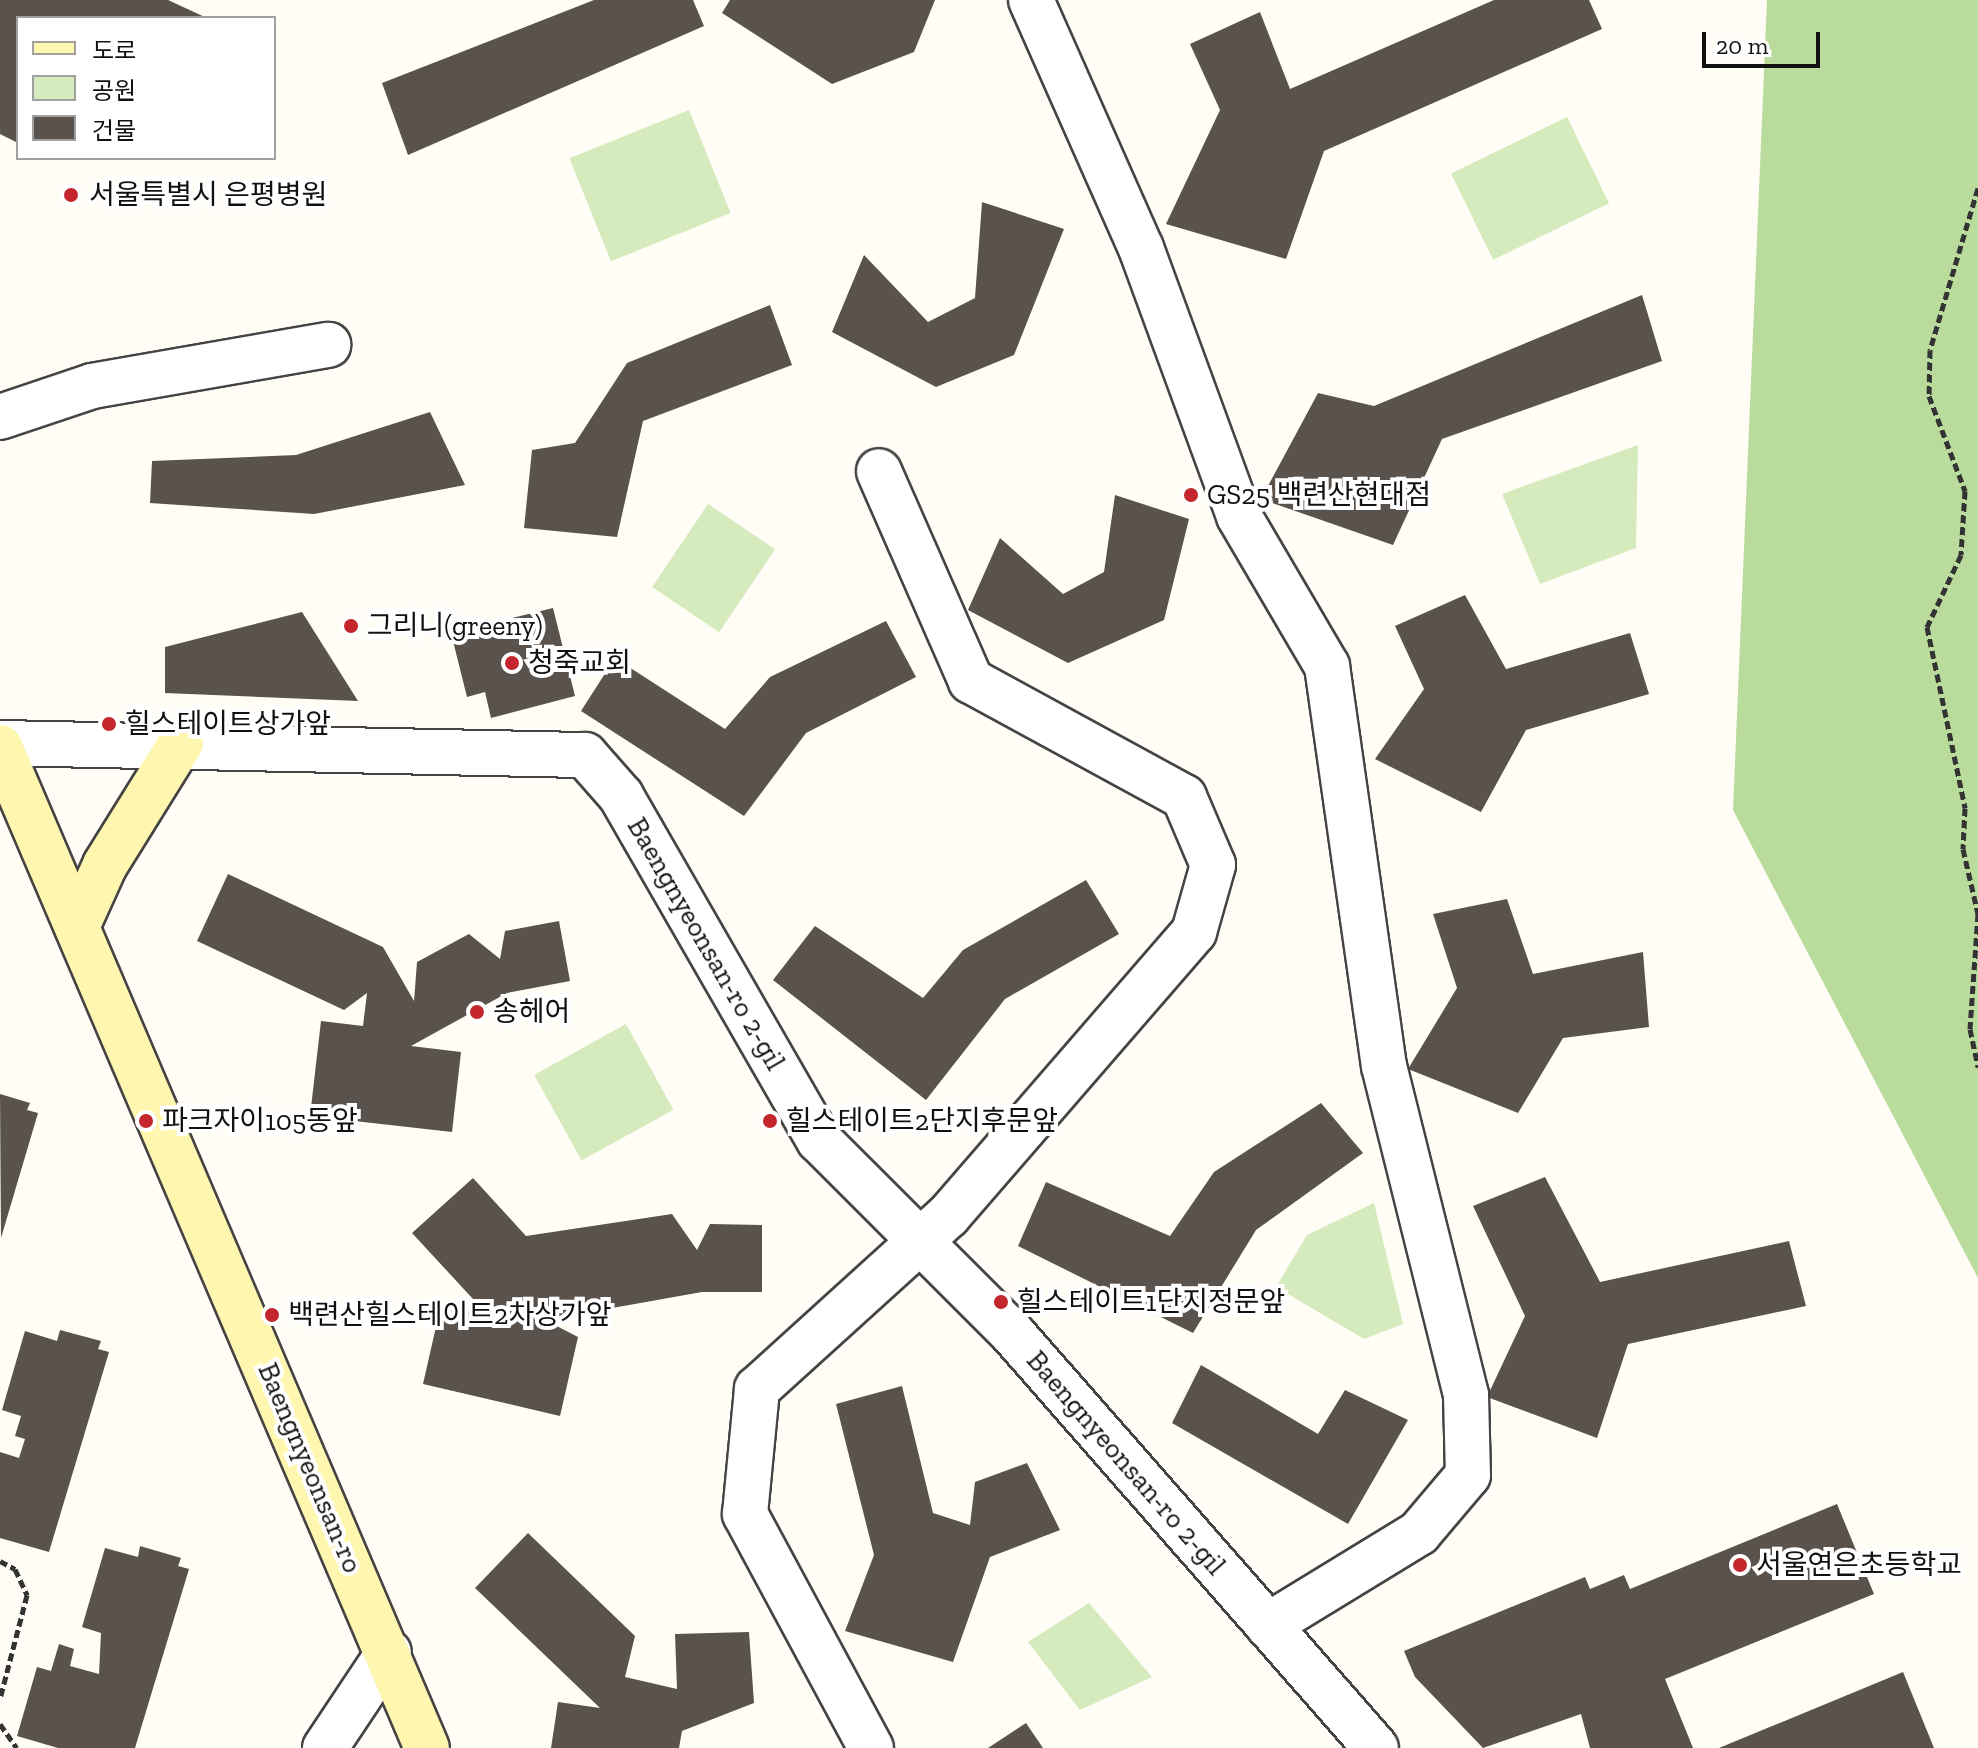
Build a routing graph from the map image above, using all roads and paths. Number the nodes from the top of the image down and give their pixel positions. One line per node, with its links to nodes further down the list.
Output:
1 (1031, 0): 13 (street)
2 (1978, 188): 8 (path)
3 (328, 345): 4 (street)
4 (0, 417)
5 (879, 471): 11 (street)
6 (181, 743): 7 (street, Baengnyeonsan-ro 2-gil); 9 (main road); 11 (street, Baengnyeonsan-ro 2-gil)
7 (0, 745): 9 (main road, Baengnyeonsan-ro)
8 (1978, 914): 10 (path)
9 (77, 927): 14 (main road, Baengnyeonsan-ro)
10 (1978, 1067)
11 (920, 1242): 13 (street, Baengnyeonsan-ro 2-gil); 20 (street)
12 (0, 1561): 15 (path)
13 (1268, 1625): 21 (street, Baengnyeonsan-ro 2-gil)
14 (389, 1652): 18 (street); 19 (main road, Baengnyeonsan-ro)
15 (0, 1699)
16 (0, 1724): 17 (path)
17 (17, 1748)
18 (325, 1748)
19 (427, 1748)
20 (871, 1748)
21 (1376, 1748)

